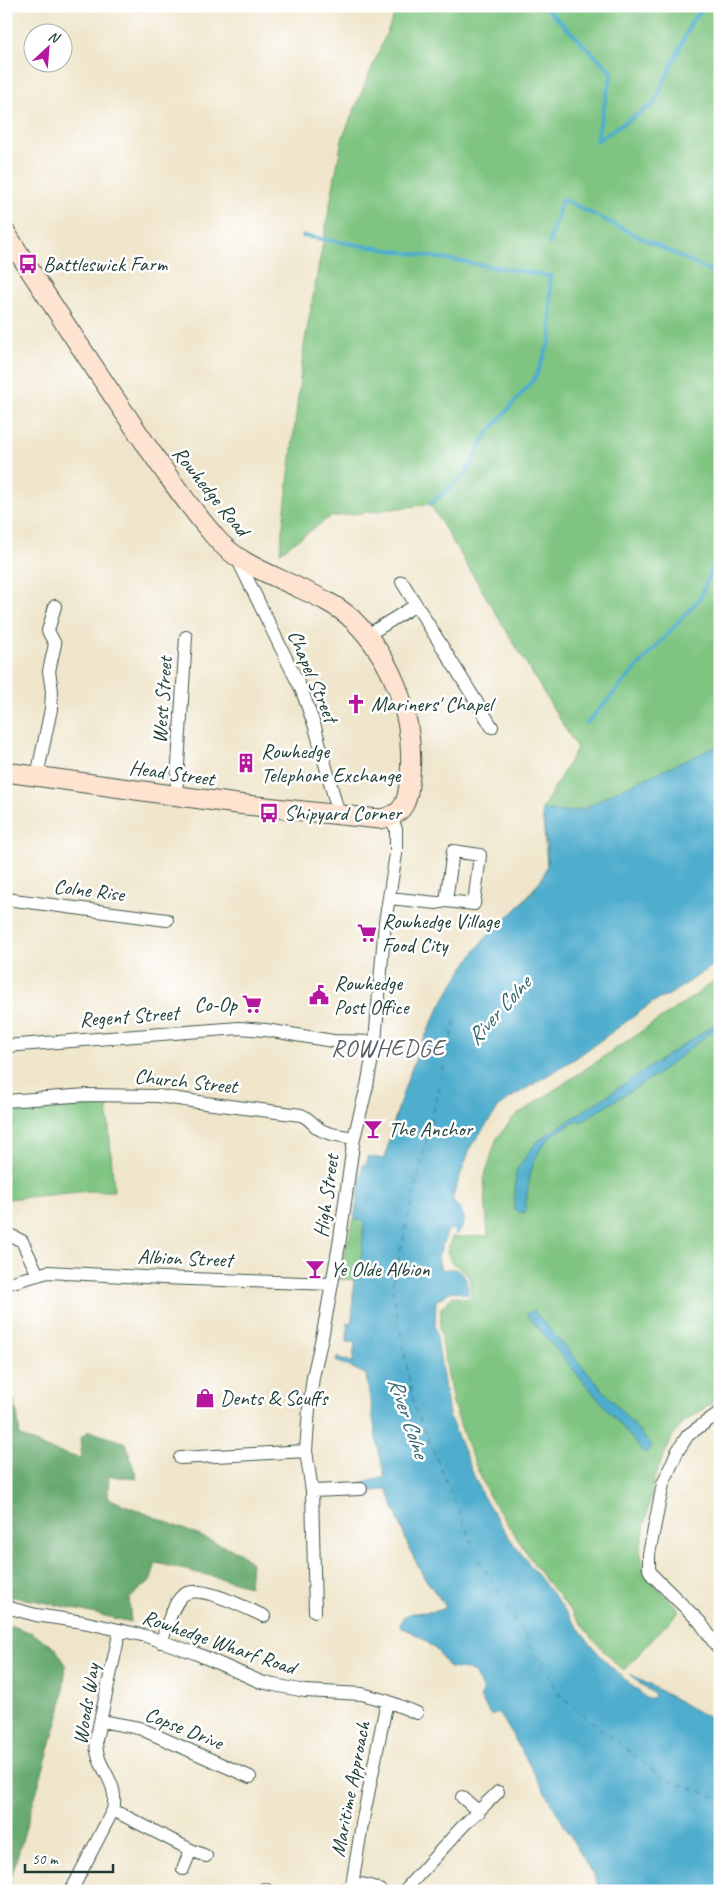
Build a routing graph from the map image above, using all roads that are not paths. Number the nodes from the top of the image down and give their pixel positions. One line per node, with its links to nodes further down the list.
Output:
1 (6, 233): 2 (street, Rowhedge Road)
2 (237, 558): 6 (street, Rowhedge Road); 12 (street, Chapel Street)
3 (402, 582): 5 (street)
4 (55, 606): 10 (street)
5 (416, 606): 6 (street); 8 (street)
6 (366, 636): 13 (street, Rowhedge Road)
7 (186, 637): 11 (street, West Street)
8 (492, 727)
9 (6, 772): 10 (street, Head Street)
10 (38, 776): 11 (street, Head Street)
11 (176, 796): 12 (street, Head Street)
12 (339, 815): 13 (street, Head Street)
13 (391, 818): 14 (street, High Street)
14 (388, 898): 16 (street); 18 (street, High Street)
15 (6, 899): 17 (street, Colne Rise)
16 (446, 900)
17 (167, 920)
18 (375, 1042): 19 (street, Regent Street); 21 (street, High Street)
19 (6, 1046)
20 (6, 1101): 21 (street, Church Street)
21 (354, 1138): 25 (street, High Street)
22 (6, 1233): 23 (street)
23 (38, 1275): 24 (street, Albion Street); 25 (street, Albion Street)
24 (6, 1284)
25 (332, 1284): 27 (street, High Street)
26 (720, 1412): 36 (street)
27 (306, 1450): 28 (street); 30 (street, High Street)
28 (180, 1458)
29 (361, 1489): 30 (street)
30 (312, 1491): 32 (street, High Street)
31 (6, 1607): 34 (street, Rowhedge Wharf Road)
32 (314, 1611)
33 (264, 1616): 35 (street)
34 (120, 1630): 35 (street, Rowhedge Wharf Road); 39 (street, Woods Way)
35 (161, 1642): 37 (street, Rowhedge Wharf Road)
36 (718, 1647)
37 (387, 1700): 38 (street, Rowhedge Wharf Road); 48 (street, Maritime Approach)
38 (417, 1713)
39 (101, 1721): 40 (street, Copse Drive); 43 (street, Woods Way)
40 (250, 1777)
41 (498, 1792): 44 (street)
42 (462, 1797): 44 (street)
43 (112, 1810): 45 (street); 49 (street, Woods Way)
44 (479, 1812): 51 (street)
45 (191, 1850): 46 (street); 47 (street)
46 (206, 1856)
47 (183, 1869)
48 (348, 1888): 50 (street, Maritime Approach)
49 (71, 1891)
50 (381, 1891)
51 (404, 1891)

